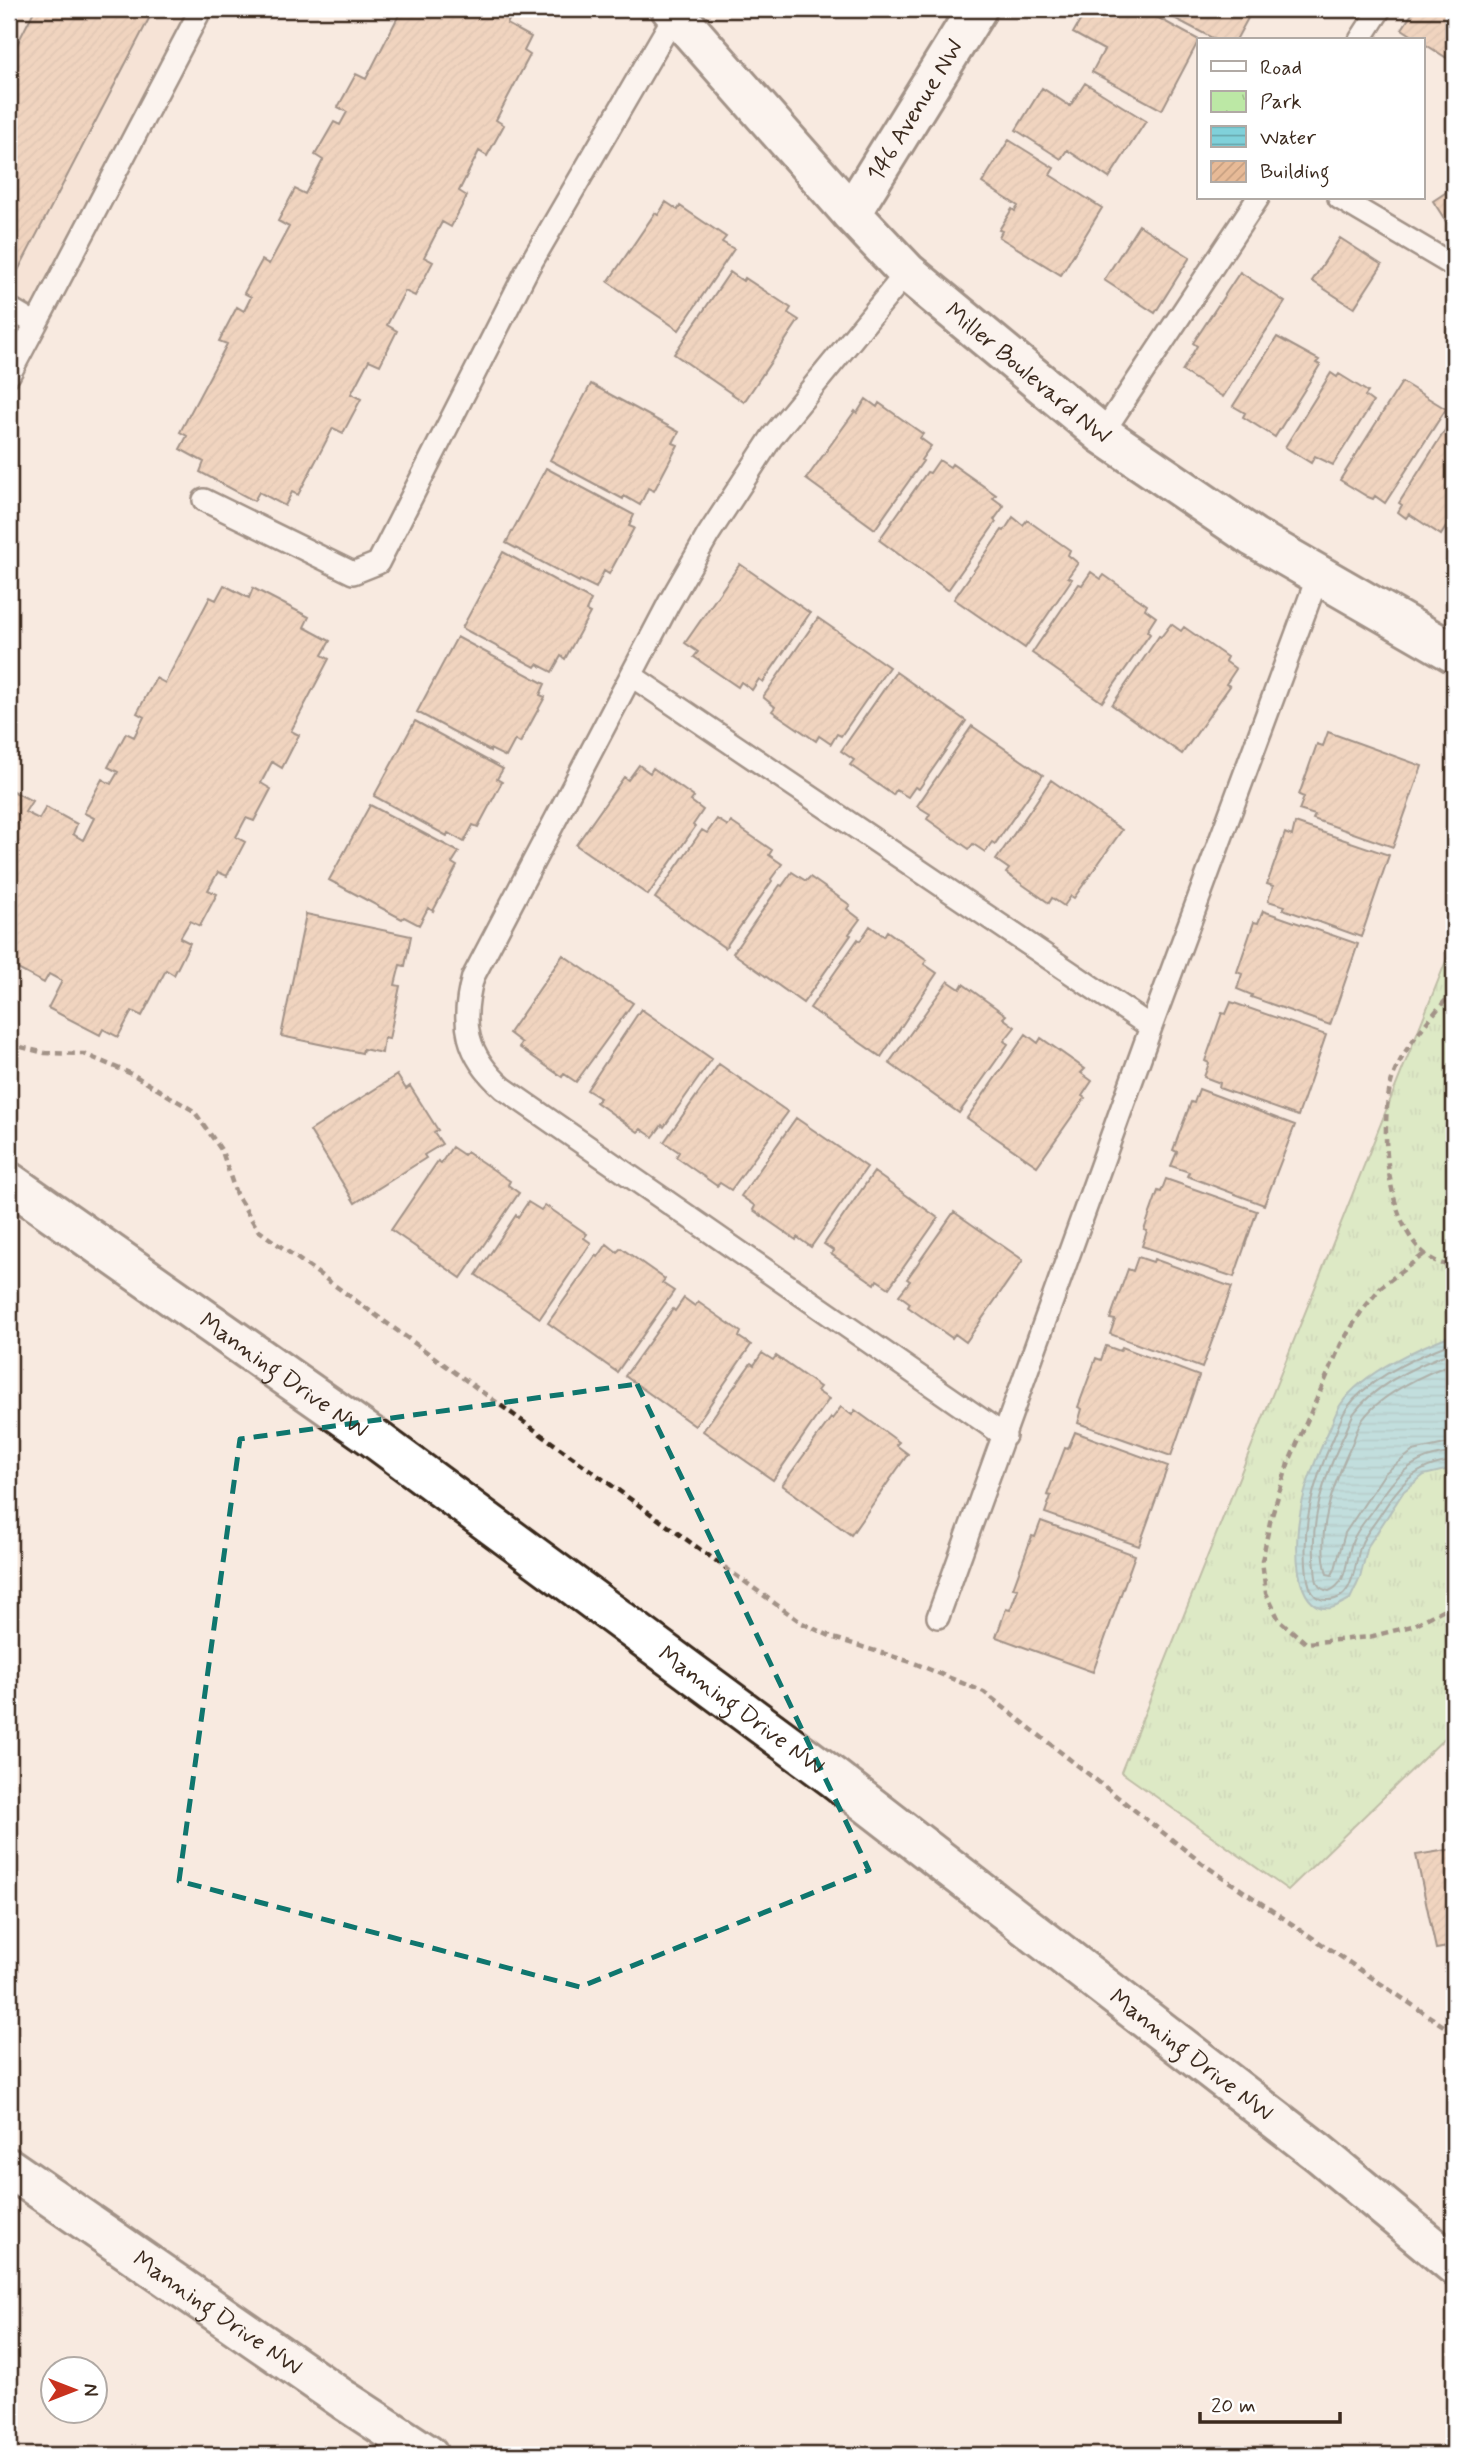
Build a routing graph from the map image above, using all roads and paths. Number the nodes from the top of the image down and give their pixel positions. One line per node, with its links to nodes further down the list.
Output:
1 (201, 9): 12 (lane)
2 (977, 9): 8 (main road, 146 Avenue NW)
3 (1380, 9): 5 (lane)
4 (673, 11): 8 (main road, Miller Boulevard NW); 15 (lane)
5 (1361, 38)
6 (1257, 200): 14 (lane)
7 (1342, 200): 9 (lane)
8 (851, 213): 10 (main road, Miller Boulevard NW)
9 (1454, 266)
10 (907, 272): 14 (main road, Miller Boulevard NW); 18 (lane)
11 (9, 308): 12 (lane)
12 (36, 324): 13 (lane)
13 (10, 368)
14 (1102, 434): 16 (main road, Miller Boulevard NW)
15 (204, 500)
16 (1318, 576): 17 (main road, Miller Boulevard NW); 20 (lane)
17 (1454, 653)
18 (632, 676): 20 (lane); 25 (lane)
19 (1454, 991): 23 (path)
20 (1151, 1027): 25 (lane)
21 (9, 1044): 28 (path)
22 (9, 1182): 30 (main road, Manning Drive NW)
23 (1423, 1255): 24 (path); 26 (path)
24 (1454, 1266)
25 (1005, 1436): 27 (lane)
26 (1454, 1604)
27 (938, 1617)
28 (1454, 2033)
29 (9, 2168): 31 (main road, Manning Drive NW)
30 (1454, 2265)
31 (428, 2455)

